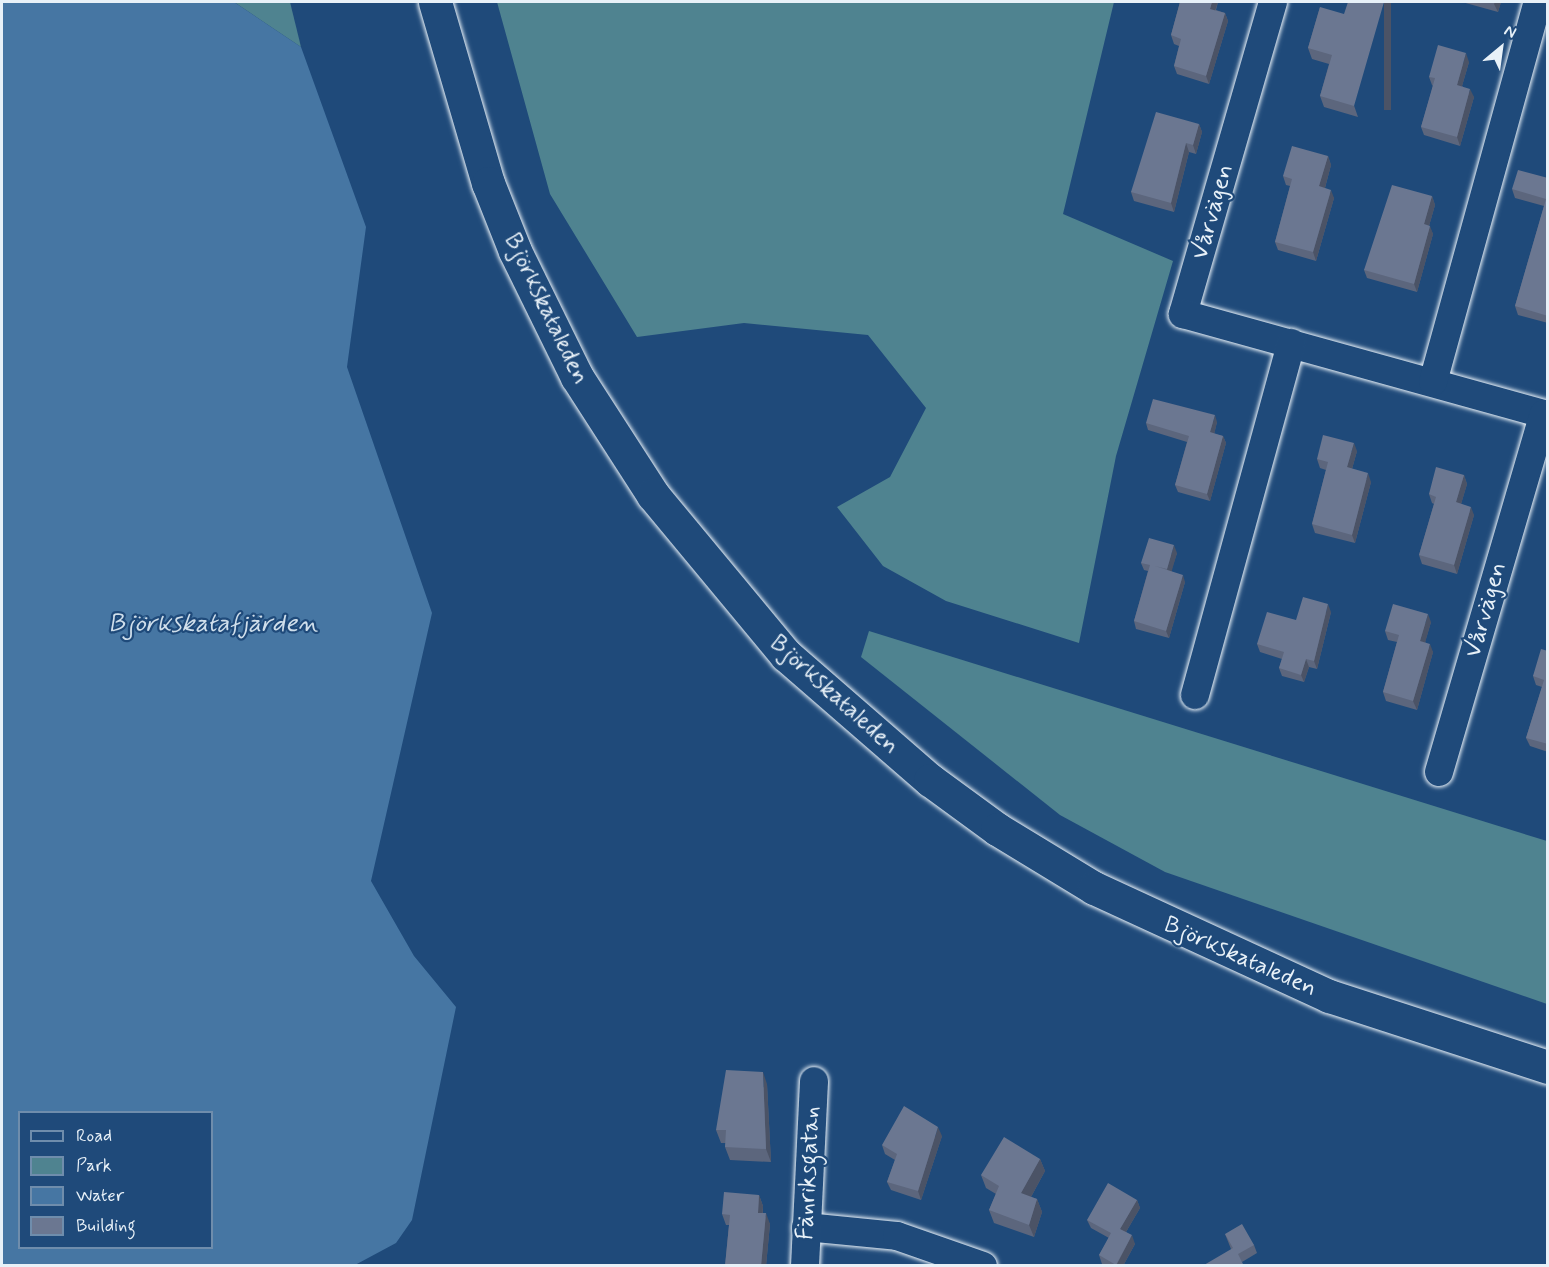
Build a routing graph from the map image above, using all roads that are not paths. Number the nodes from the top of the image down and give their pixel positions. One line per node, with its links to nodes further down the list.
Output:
1 (435, 2): 9 (main road, Björkskataleden)
2 (1273, 2): 4 (street, Vårvägen)
3 (1538, 2): 5 (street)
4 (1292, 343): 5 (street, Vårvägen); 7 (street)
5 (1432, 382): 6 (street, Vårvägen)
6 (1546, 415): 8 (street, Vårvägen)
7 (1195, 695)
8 (1439, 772)
9 (1548, 1067)
10 (814, 1081): 11 (street, Fänriksgatan)
11 (806, 1227): 12 (street, Fänriksgatan); 13 (street)
12 (805, 1266)
13 (983, 1266)

